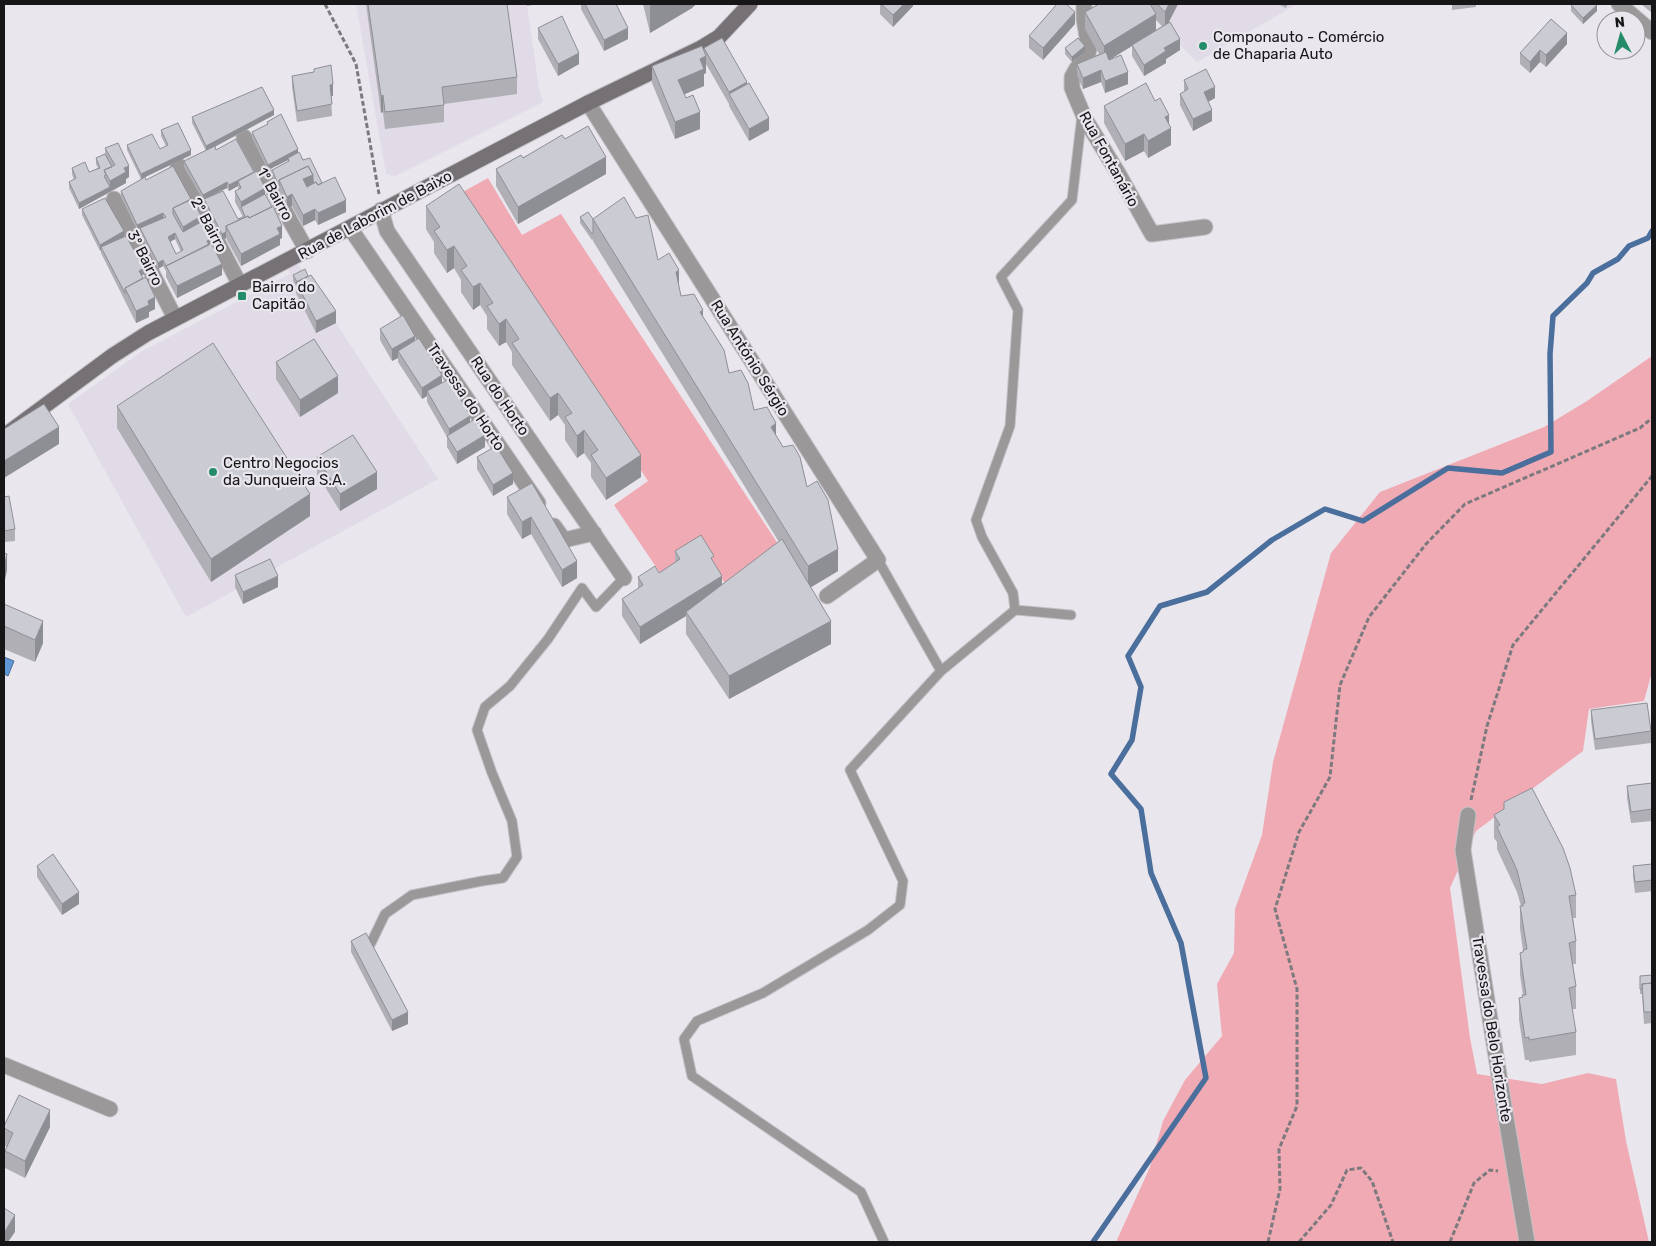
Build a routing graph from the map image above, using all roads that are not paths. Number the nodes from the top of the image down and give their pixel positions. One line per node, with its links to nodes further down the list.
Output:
1 (750, 4): 5 (main road, Rua de Laborim de Baixo)
2 (1084, 4): 6 (street, Rua Fontanário)
3 (1619, 4): 4 (street)
4 (1652, 32)
5 (588, 102): 10 (main road, Rua de Laborim de Baixo); 18 (street, Rua António Sérgio)
6 (1082, 112): 11 (street, Rua Fontanário); 21 (lane)
7 (244, 138): 13 (street, 1º Bairro)
8 (178, 165): 14 (street, 2º Bairro)
9 (114, 199): 15 (street, 3º Bairro)
10 (381, 210): 12 (main road, Rua de Laborim de Baixo); 17 (street, Rua do Horto)
11 (1205, 227)
12 (350, 228): 13 (main road, Rua de Laborim de Baixo); 17 (street, Travessa do Horto)
13 (307, 251): 14 (main road, Rua de Laborim de Baixo)
14 (240, 285): 15 (main road, Rua de Laborim de Baixo)
15 (175, 318): 16 (main road, Rua de Laborim de Baixo)
16 (4, 436)
17 (594, 532): 19 (street, Rua do Horto)
18 (878, 560): 20 (street); 23 (lane)
19 (624, 578): 25 (lane)
20 (827, 596)
21 (1015, 610): 22 (lane); 23 (lane)
22 (1071, 615)
23 (940, 671): 28 (lane)
24 (1468, 814): 29 (street, Travessa do Belo Horizonte)
25 (371, 943)
26 (4, 1065): 27 (street)
27 (110, 1109)
28 (884, 1242)
29 (1527, 1242)

